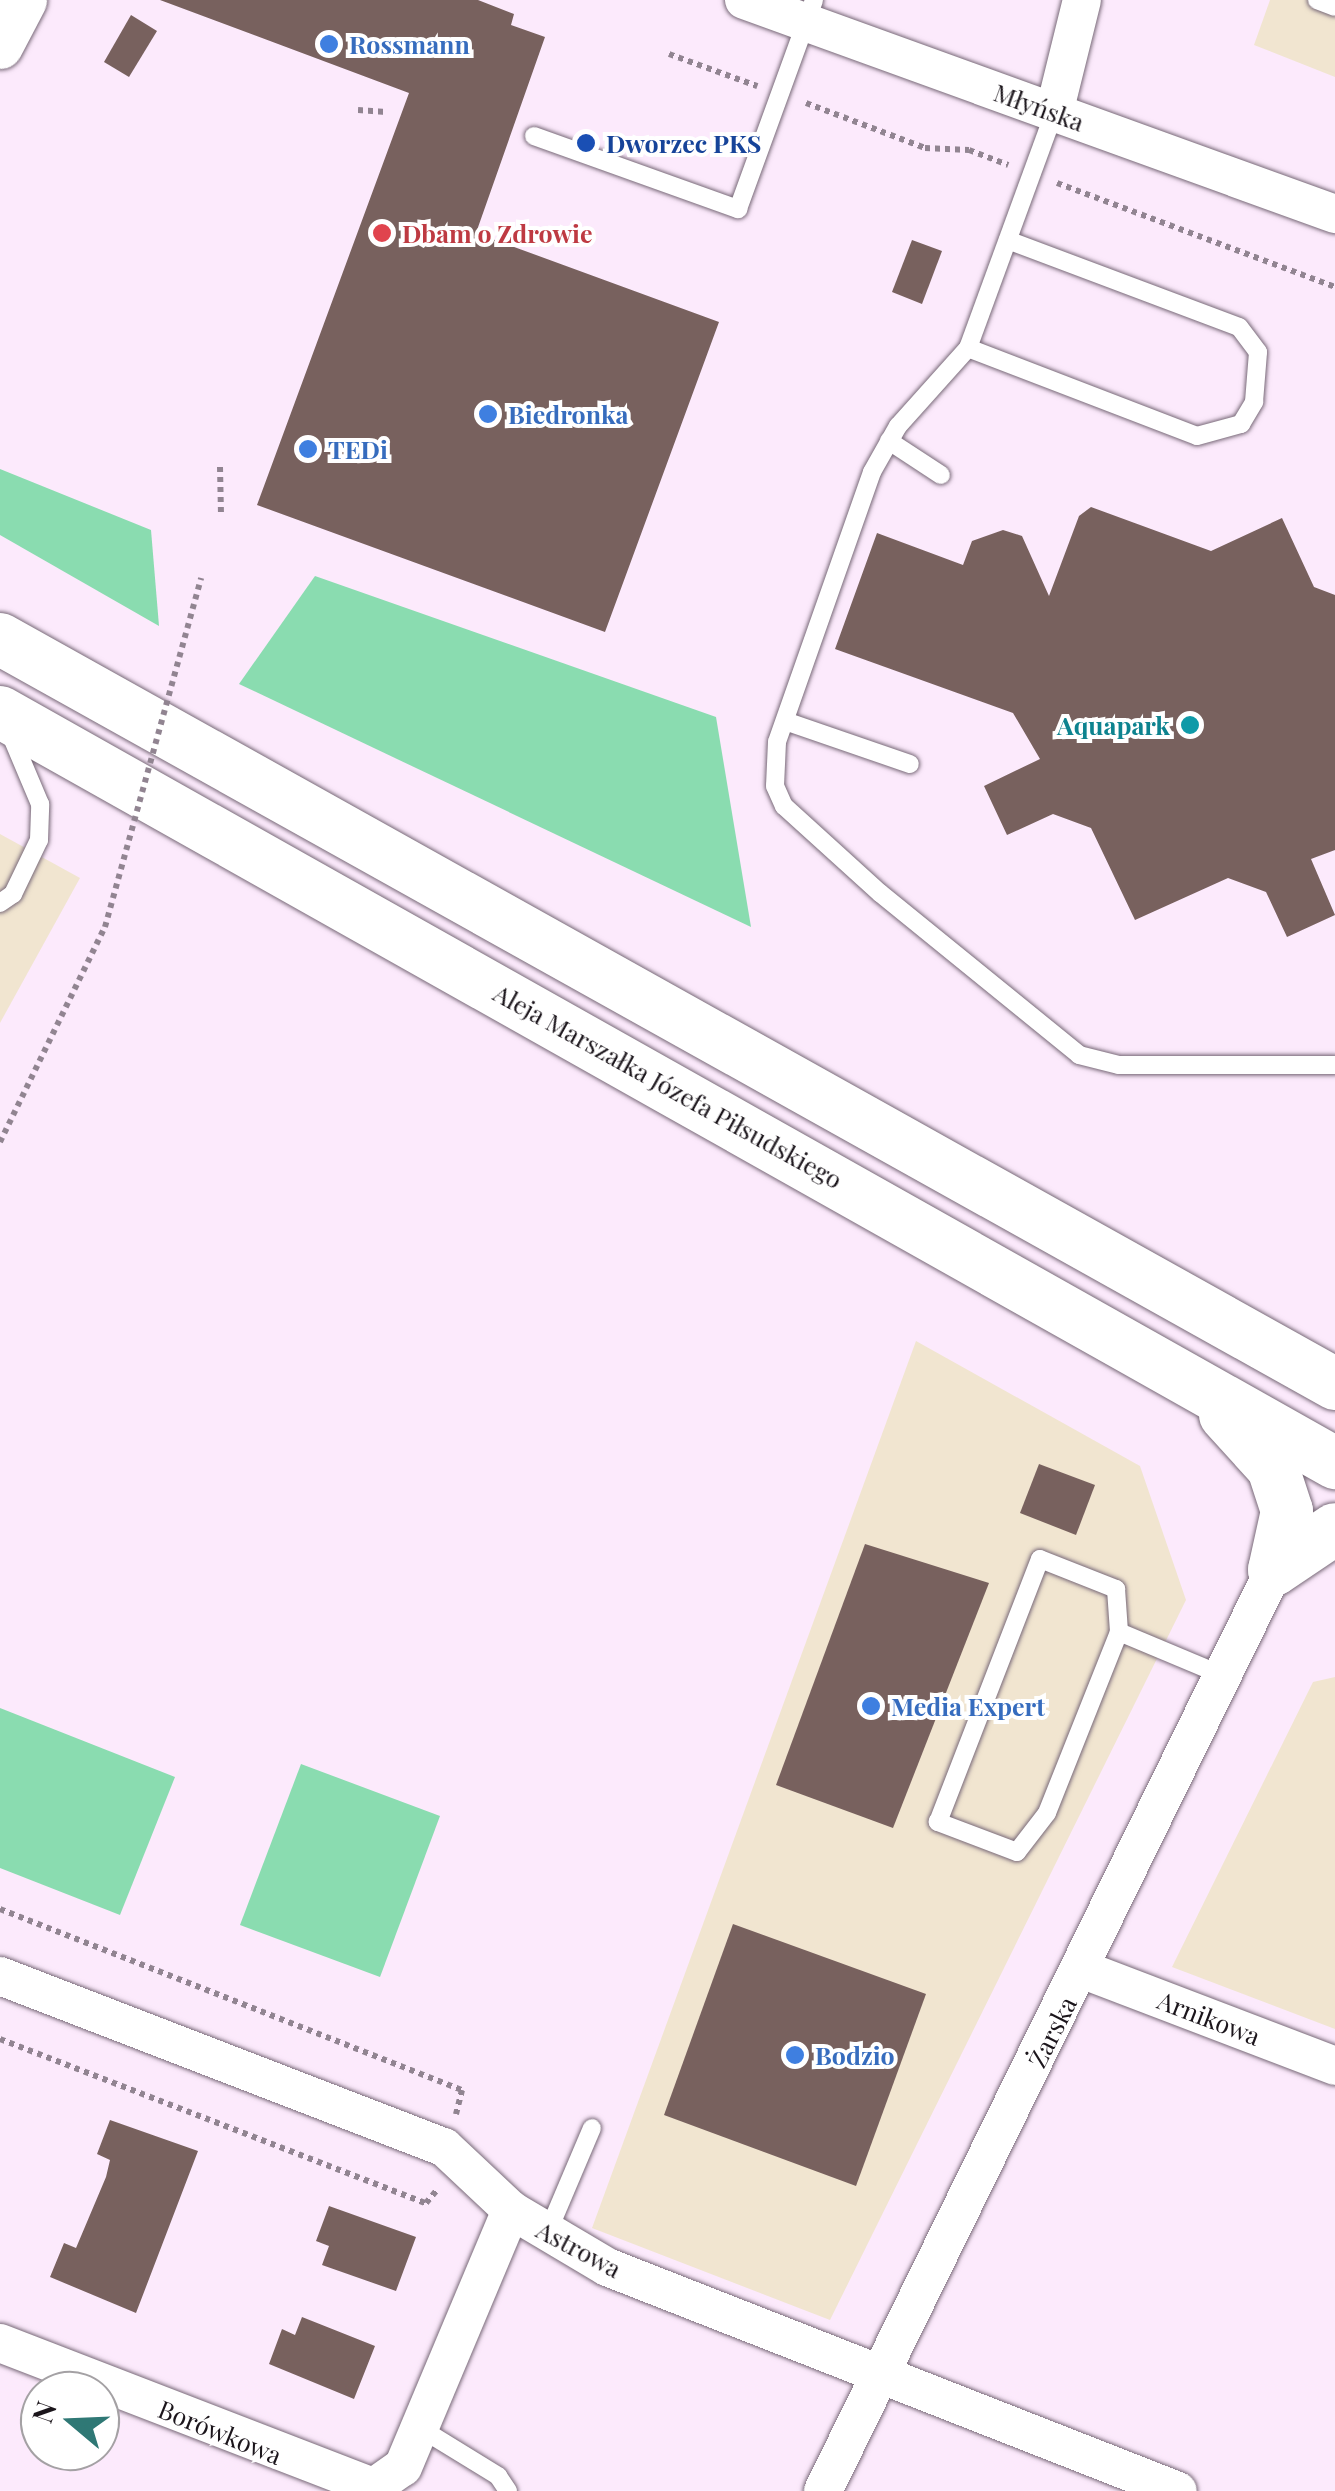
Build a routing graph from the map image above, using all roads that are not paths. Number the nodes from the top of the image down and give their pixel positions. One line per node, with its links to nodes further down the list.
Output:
1 (24, 0): 7 (street)
2 (744, 0): 6 (street, Młyńska)
3 (1082, 0): 8 (street)
4 (1317, 0): 5 (lane)
5 (1335, 7)
6 (810, 11): 8 (street, Młyńska); 9 (lane)
7 (0, 46)
8 (1054, 113): 10 (street, Młyńska); 11 (lane)
9 (534, 136)
10 (1332, 205)
11 (1008, 240): 12 (lane); 12 (lane)
12 (968, 348): 13 (lane)
13 (889, 441): 14 (lane); 17 (lane)
14 (941, 475)
15 (0, 639): 23 (main road)
16 (0, 712): 22 (main road, Aleja Marszałka Józefa Piłsudskiego)
17 (785, 720): 19 (lane); 21 (lane)
18 (0, 721): 20 (lane)
19 (910, 764)
20 (0, 903)
21 (1335, 1065)
22 (1181, 1372): 24 (main road, Aleja Marszałka Józefa Piłsudskiego); 26 (main road)
23 (1335, 1384)
24 (1335, 1463)
25 (1335, 1529): 26 (main road)
26 (1274, 1570): 28 (street, Żarska)
27 (1119, 1632): 27 (lane); 28 (lane)
28 (1222, 1675): 29 (street, Żarska)
29 (1084, 1970): 31 (street, Arnikowa); 36 (street, Żarska)
30 (0, 1976): 33 (street, Astrowa)
31 (1335, 2066)
32 (592, 2128): 34 (lane)
33 (511, 2210): 34 (street, Astrowa); 37 (street, Borówkowa)
34 (546, 2234): 36 (street, Astrowa)
35 (0, 2343): 38 (street, Borówkowa)
36 (879, 2376): 40 (street, Żarska); 41 (street, Astrowa)
37 (420, 2428): 38 (street, Borówkowa); 39 (lane)
38 (373, 2489)
39 (508, 2491)
40 (823, 2491)
41 (1178, 2491)

